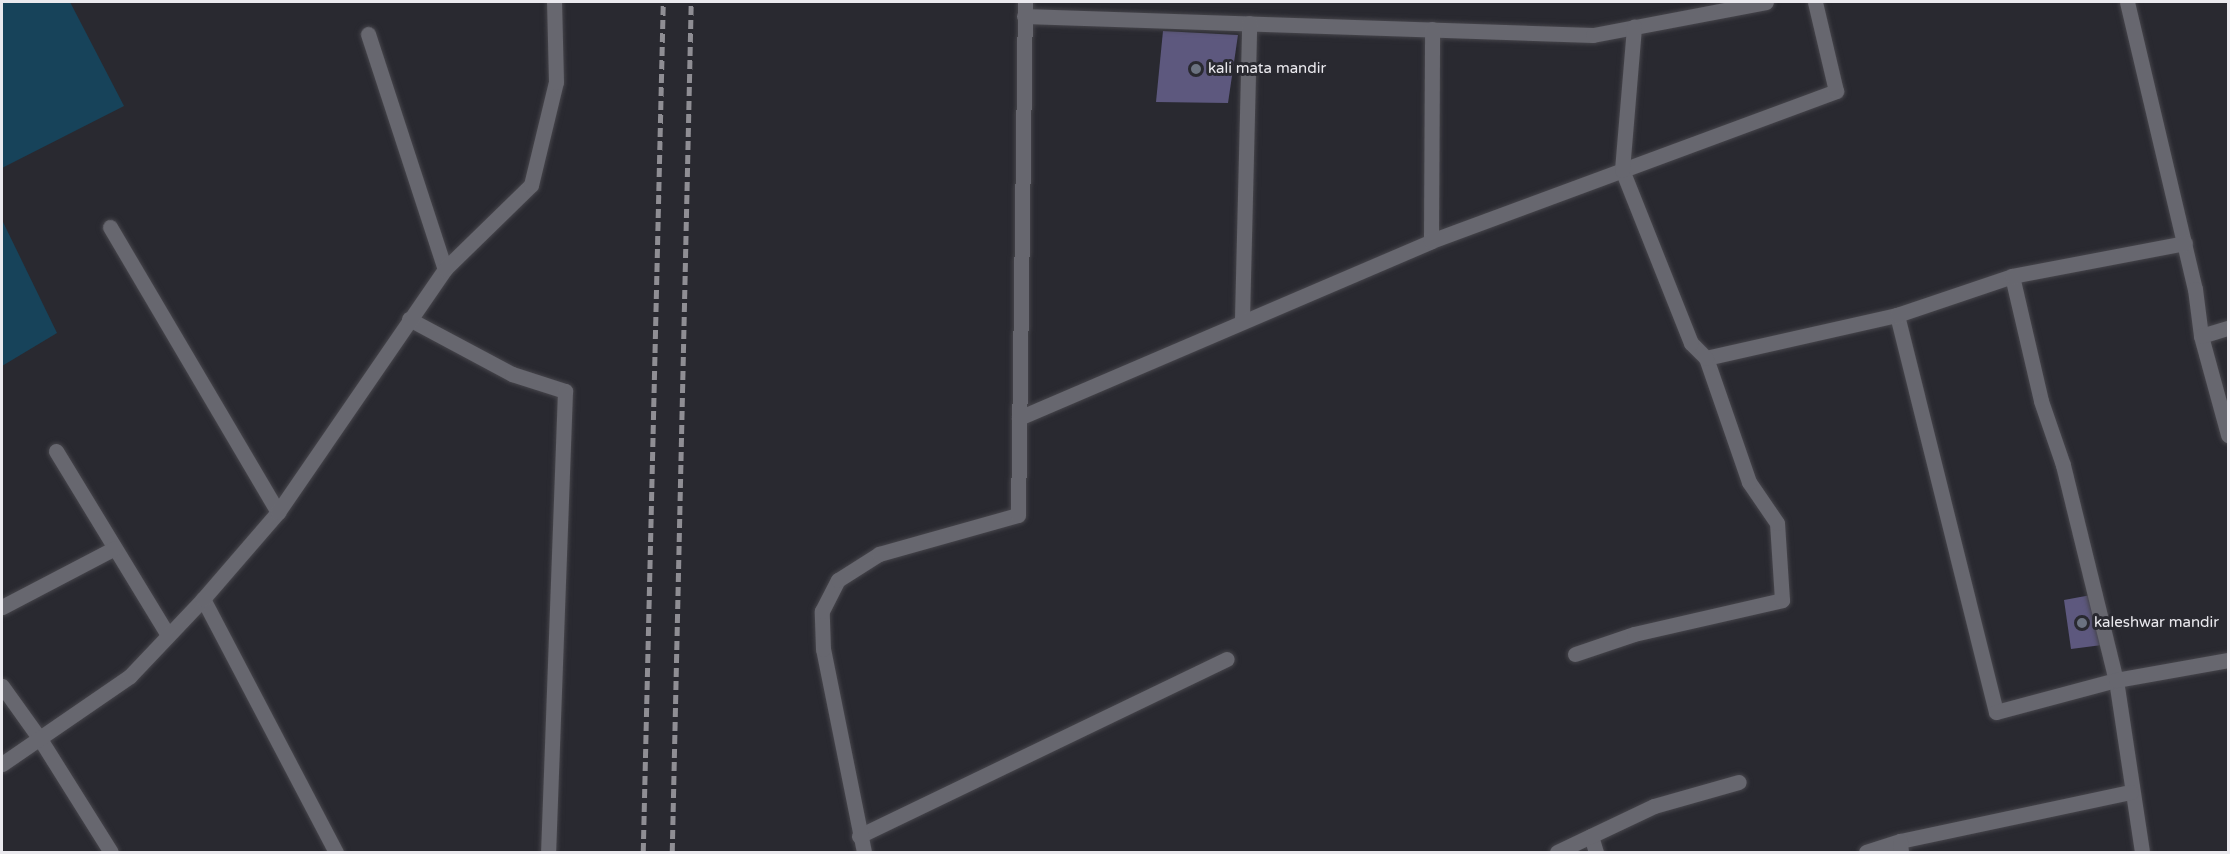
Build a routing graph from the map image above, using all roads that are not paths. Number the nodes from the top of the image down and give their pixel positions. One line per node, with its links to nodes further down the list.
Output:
1 (554, 2): 14 (street)
2 (1766, 2): 7 (street)
3 (1815, 2): 10 (street)
4 (2127, 2): 13 (street)
5 (1024, 9): 6 (street); 22 (street)
6 (1249, 23): 8 (street); 18 (street)
7 (1634, 27): 8 (street); 10 (street)
8 (1432, 29): 12 (street)
9 (368, 34): 14 (street)
10 (1622, 170): 12 (street); 21 (street)
11 (110, 227): 25 (street)
12 (1431, 241): 18 (street)
13 (2184, 243): 15 (street); 20 (street)
14 (446, 269): 17 (street)
15 (2012, 276): 16 (street); 33 (street)
16 (1897, 315): 21 (street); 33 (street)
17 (409, 319): 25 (street); 44 (street)
18 (1242, 319): 22 (street)
19 (2229, 328): 20 (street)
20 (2201, 336): 23 (street)
21 (1706, 358): 30 (street)
22 (1019, 418): 39 (street)
23 (2229, 435)
24 (56, 451): 26 (street)
25 (278, 512): 27 (street)
26 (115, 548): 28 (street); 29 (street)
27 (202, 599): 29 (street); 43 (street)
28 (2, 607)
29 (168, 635): 35 (street)
30 (1575, 654)
31 (1227, 659): 39 (street)
32 (2229, 660): 33 (street)
33 (2116, 680): 38 (street)
34 (2, 686): 35 (street)
35 (40, 739): 36 (street); 42 (street)
36 (2, 764)
37 (1739, 783): 40 (street)
38 (2131, 792): 41 (street); 49 (street)
39 (859, 836): 45 (street)
40 (1591, 836): 46 (street); 47 (street)
41 (1901, 847): 48 (street)
42 (111, 852)
43 (336, 852)
44 (548, 852)
45 (864, 852)
46 (1557, 852)
47 (1596, 852)
48 (1866, 852)
49 (2142, 852)

